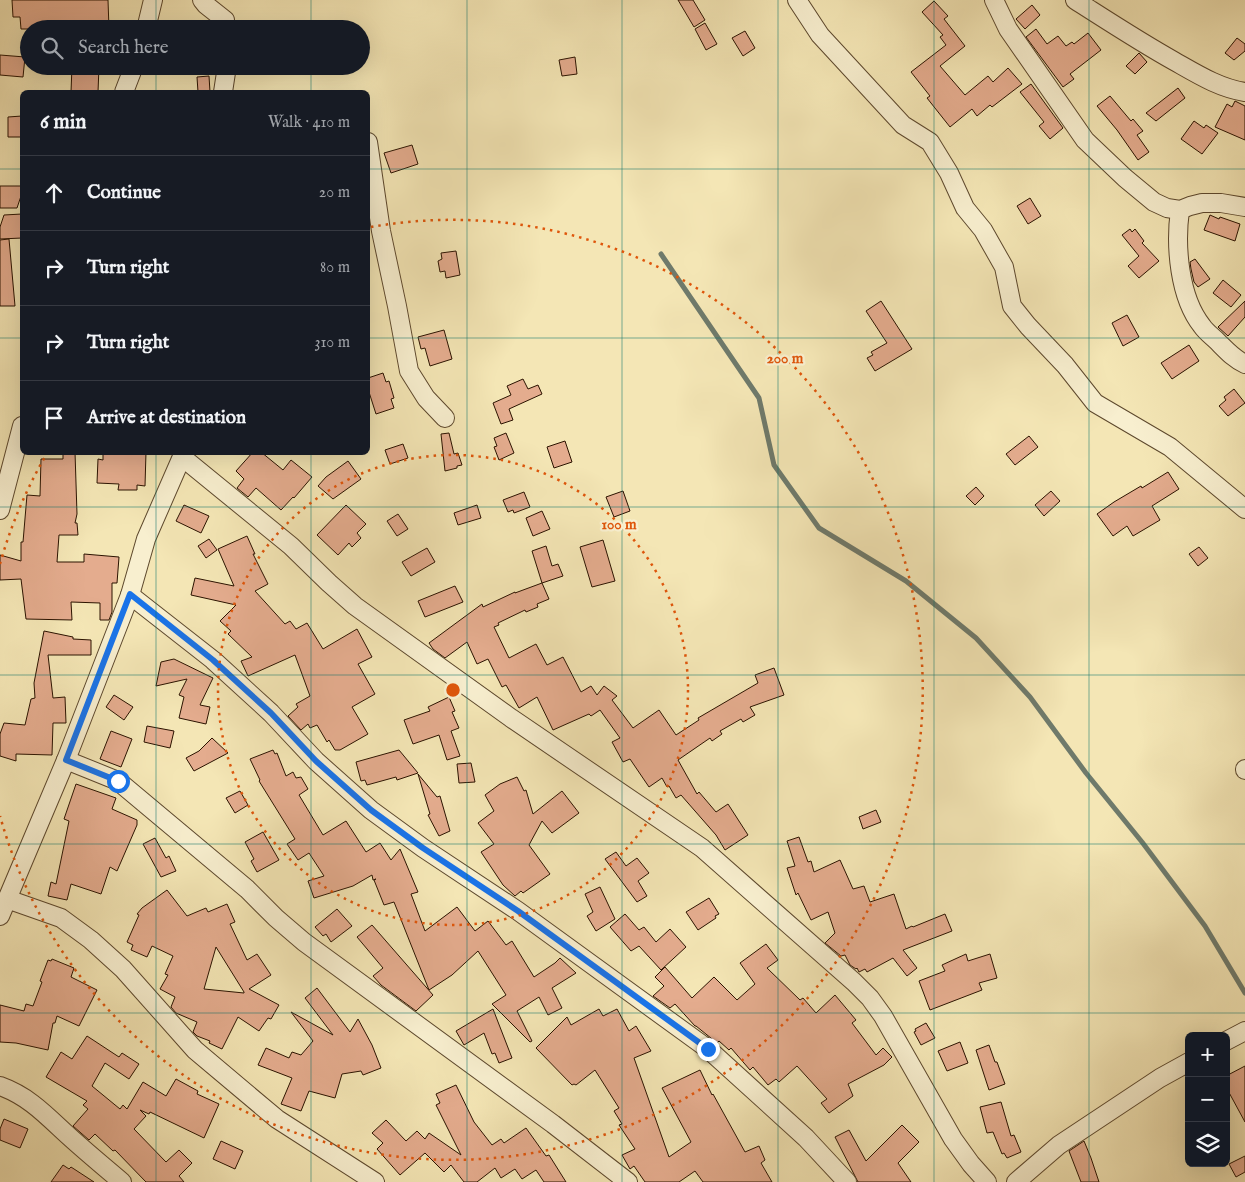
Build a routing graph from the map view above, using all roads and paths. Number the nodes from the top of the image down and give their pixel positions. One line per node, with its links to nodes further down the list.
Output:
1 (153, 0): 6 (street)
2 (202, 0): 7 (street)
3 (797, 0): 20 (street)
4 (994, 0): 15 (street)
5 (1075, 0): 12 (street)
6 (148, 20)
7 (225, 20)
8 (131, 75): 10 (street)
9 (225, 75): 11 (street)
10 (125, 90)
11 (223, 90)
12 (1245, 92)
13 (370, 156): 17 (street)
14 (1245, 207): 15 (street)
15 (1180, 210): 16 (street)
16 (1245, 364)
17 (445, 418)
18 (20, 434): 21 (street)
19 (183, 455): 22 (street); 34 (street)
20 (1245, 509)
21 (0, 510)
22 (130, 594): 23 (street); 33 (street)
23 (66, 760): 24 (street); 32 (street)
24 (7, 899): 25 (street); 31 (street)
25 (0, 916)
26 (1245, 1031): 27 (street)
27 (1230, 1039)
28 (1185, 1064): 35 (street)
29 (0, 1086): 30 (street)
30 (122, 1182)
31 (375, 1182)
32 (628, 1182)
33 (847, 1182)
34 (987, 1182)
35 (1016, 1182)

